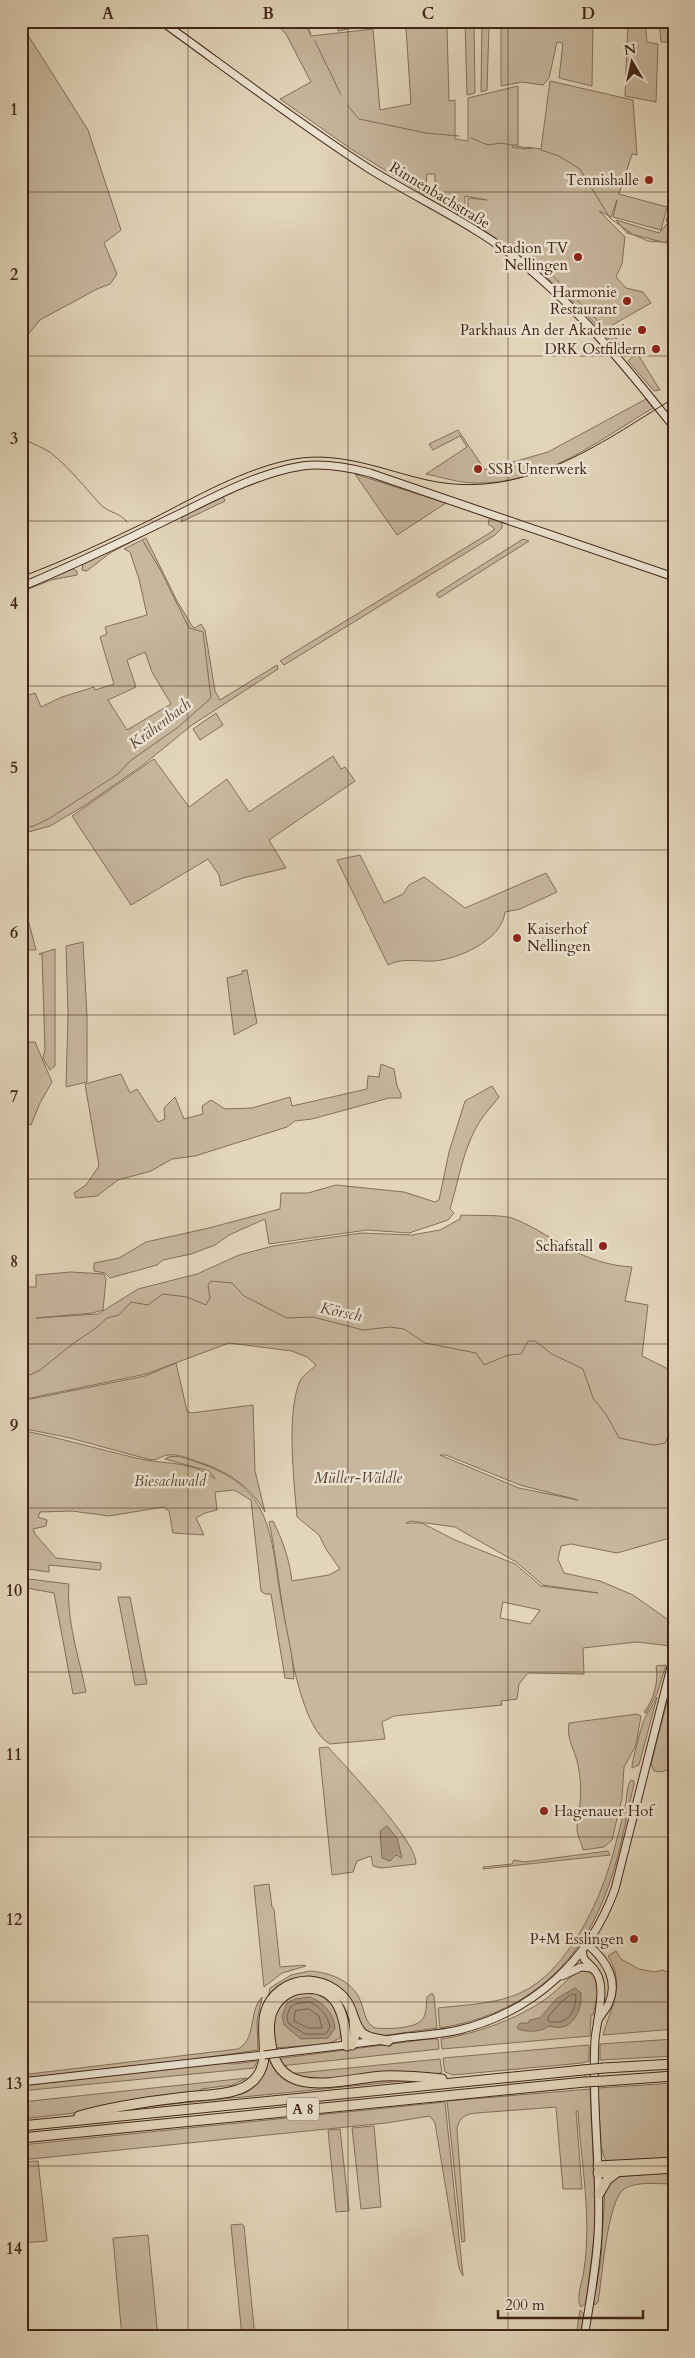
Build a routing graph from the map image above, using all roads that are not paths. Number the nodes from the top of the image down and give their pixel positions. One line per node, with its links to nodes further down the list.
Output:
1 (161, 21): 2 (main road, Rinnenbachstraße)
2 (674, 427)
3 (674, 577): 4 (main road)
4 (21, 587)
5 (674, 1655): 6 (main road)
6 (586, 1944): 7 (main road); 11 (main road)
7 (582, 1951): 8 (main road); 9 (main road)
8 (594, 1970): 9 (main road); 11 (main road)
9 (558, 1978): 12 (main road)
10 (354, 2020): 12 (highway); 13 (highway); 20 (highway)
11 (598, 2020): 25 (main road)
12 (388, 2041): 13 (main road)
13 (350, 2045): 17 (highway); 19 (main road, bridge)
14 (674, 2064): 17 (highway, A 8, bridge)
15 (674, 2076): 16 (highway, A 8)
16 (646, 2078): 18 (highway); 22 (highway, A 8, bridge)
17 (457, 2081): 20 (highway, A 8)
18 (674, 2081)
19 (21, 2082)
20 (48, 2124): 21 (highway, A 8)
21 (21, 2126)
22 (21, 2138)
23 (674, 2162): 25 (highway)
24 (674, 2168): 26 (highway)
25 (598, 2169): 26 (highway); 27 (main road)
26 (616, 2173): 27 (highway)
27 (599, 2194): 28 (main road)
28 (584, 2337)

